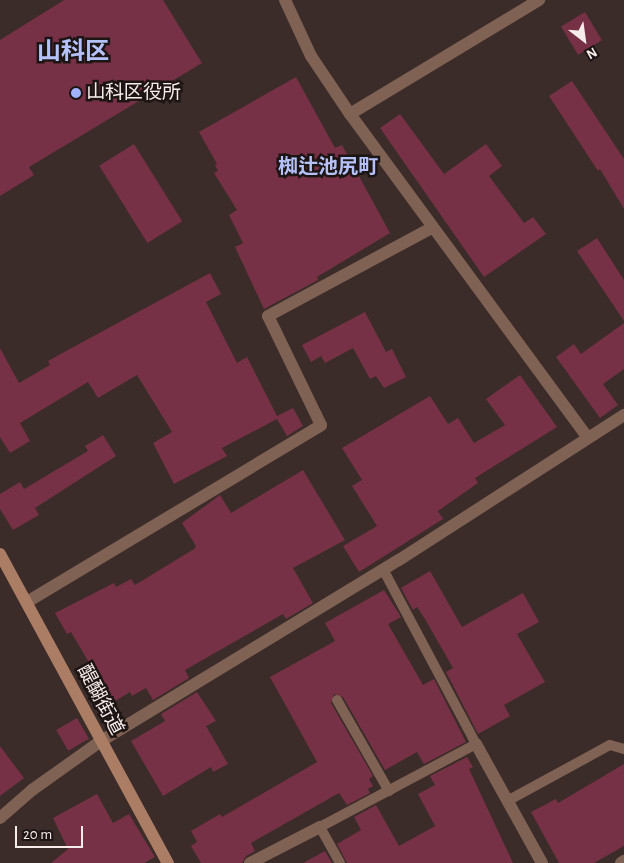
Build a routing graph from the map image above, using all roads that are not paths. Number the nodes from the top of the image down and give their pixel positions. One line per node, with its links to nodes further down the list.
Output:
1 (285, 0): 3 (street)
2 (539, 0): 3 (street)
3 (350, 114): 4 (street)
4 (433, 227): 6 (street); 9 (street)
5 (624, 415): 6 (street)
6 (588, 438): 8 (street)
7 (0, 554): 9 (main road, 醍醐街道)
8 (383, 569): 11 (street); 12 (lane)
9 (27, 602): 11 (main road, 醍醐街道)
10 (337, 700): 14 (lane)
11 (101, 741): 16 (street); 18 (main road, 醍醐街道)
12 (476, 744): 14 (lane); 15 (street)
13 (624, 749): 15 (lane)
14 (388, 791): 17 (lane)
15 (508, 800): 21 (street)
16 (0, 818)
17 (320, 827): 19 (street); 20 (lane)
18 (168, 863)
19 (250, 863)
20 (340, 863)
21 (542, 863)

